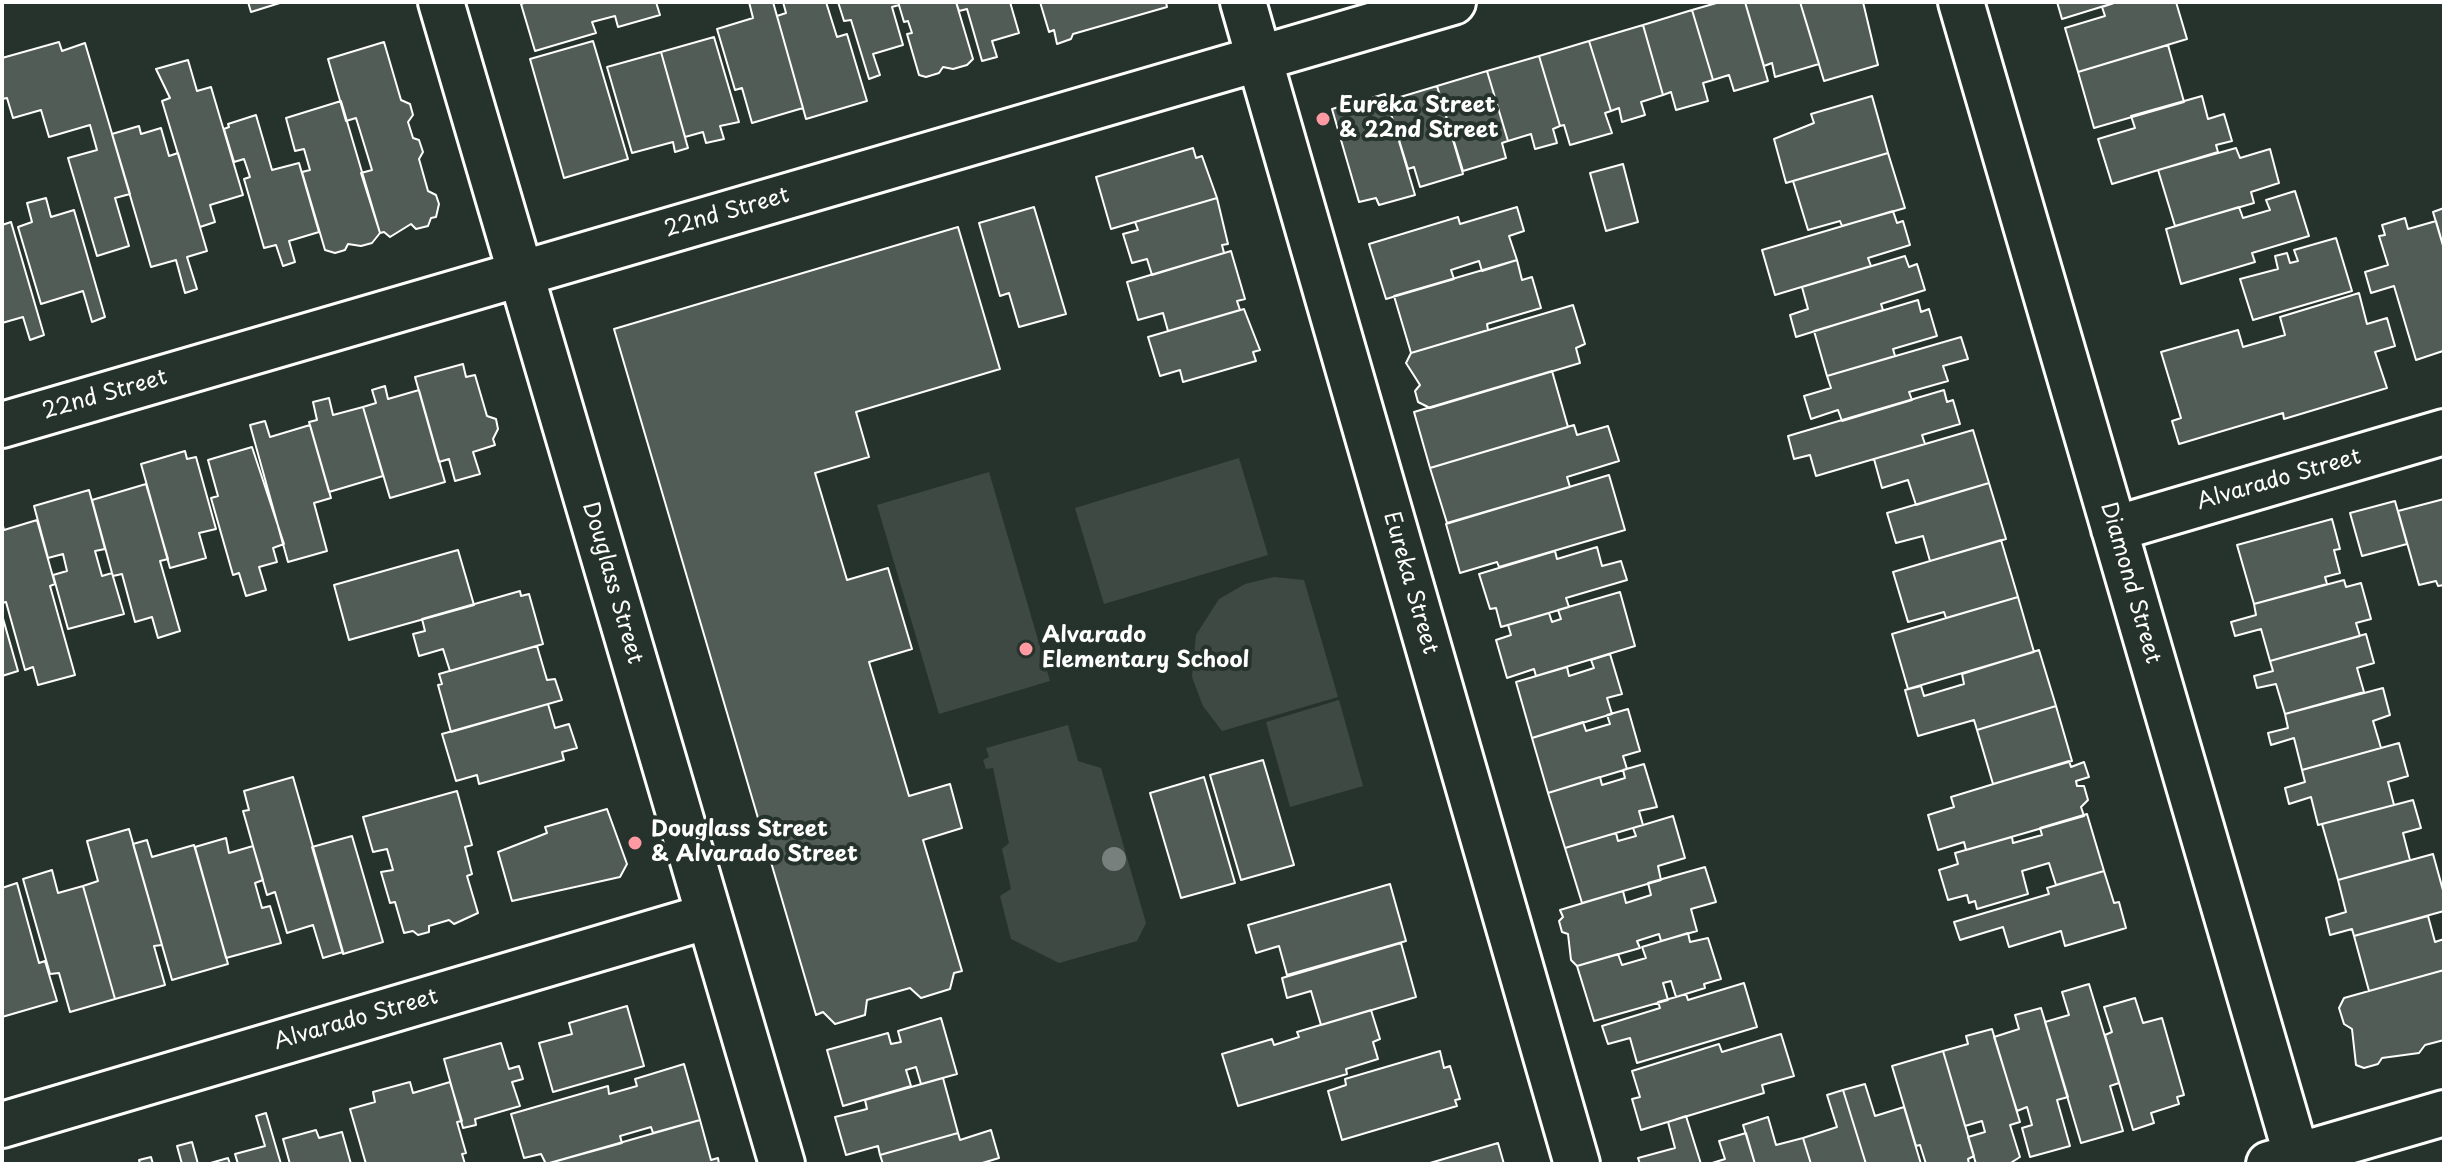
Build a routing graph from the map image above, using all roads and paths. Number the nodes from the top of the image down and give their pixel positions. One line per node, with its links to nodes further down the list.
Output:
1 (441, 2): 6 (street, Douglass Street)
2 (1243, 2): 5 (street, Eureka Street)
3 (1453, 2): 5 (street, 22nd Street)
4 (1961, 2): 9 (street, Diamond Street)
5 (1260, 58): 6 (street, 22nd Street); 15 (street, Eureka Street)
6 (521, 274): 7 (street, 22nd Street); 10 (street, Douglass Street)
7 (2, 425)
8 (2444, 432): 9 (street, Alvarado Street)
9 (2114, 529): 13 (street, Diamond Street)
10 (709, 916): 12 (street, Alvarado Street); 14 (street, Douglass Street)
11 (2444, 1113): 13 (street)
12 (2, 1125)
13 (2288, 1161)
14 (782, 1164)
15 (1577, 1164)

